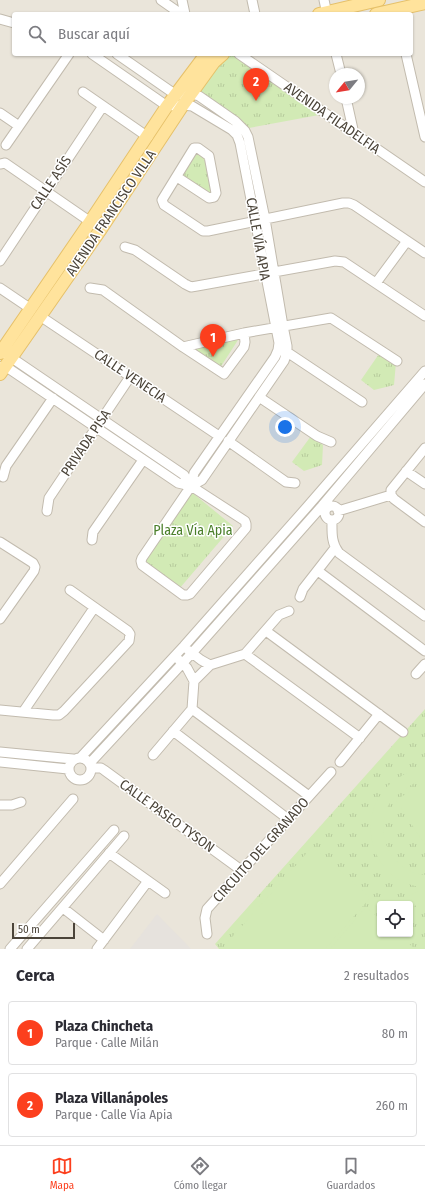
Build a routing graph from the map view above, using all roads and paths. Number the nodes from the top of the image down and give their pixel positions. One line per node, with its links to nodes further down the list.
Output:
1 (160, 0): 7 (street)
2 (182, 0): 8 (street)
3 (252, 0): 9 (street)
4 (379, 0): 6 (main road)
5 (425, 3): 10 (main road)
6 (324, 10)
7 (178, 12)
8 (185, 12)
9 (255, 12)
10 (396, 12)
11 (0, 19): 12 (street)
12 (12, 22)
13 (68, 56): 32 (street)
14 (95, 56): 23 (street)
15 (120, 56): 22 (street)
16 (205, 56): 26 (main road, AVENIDA FRANCISCO VILLA)
17 (221, 56): 25 (main road, AVENIDA FRANCISCO VILLA)
18 (241, 56): 33 (street, AVENIDA FILADELFIA)
19 (336, 56): 21 (street)
20 (406, 56): 35 (street)
21 (340, 68)
22 (142, 72): 23 (street); 26 (street)
23 (133, 83): 30 (street)
24 (83, 92): 29 (street)
25 (191, 94): 26 (street); 28 (main road, AVENIDA FRANCISCO VILLA); 41 (street, CALLE VÍA APIA)
26 (176, 95): 30 (main road, AVENIDA FRANCISCO VILLA)
27 (347, 104): 33 (street)
28 (183, 105): 30 (street, CALLE VÍA APIA); 42 (street, CALLE VÍA APIA); 44 (main road, AVENIDA FRANCISCO VILLA)
29 (103, 106): 34 (street); 40 (street, CALLE ASÍS)
30 (168, 106): 34 (main road, AVENIDA FRANCISCO VILLA)
31 (0, 113): 32 (street)
32 (19, 126): 36 (street)
33 (354, 134): 39 (street, AVENIDA FILADELFIA)
34 (148, 137): 43 (main road, AVENIDA FRANCISCO VILLA)
35 (425, 137)
36 (6, 145)
37 (1, 164): 40 (street)
38 (177, 177): 38 (street); 42 (street)
39 (425, 182)
40 (46, 192): 43 (street); 48 (street, CALLE ASÍS)
41 (265, 218): 42 (street); 45 (street); 49 (street, CALLE VÍA APIA)
42 (255, 220): 49 (street, CALLE VÍA APIA)
43 (90, 222): 44 (street); 53 (main road, AVENIDA FRANCISCO VILLA)
44 (101, 229): 53 (main road, AVENIDA FRANCISCO VILLA)
45 (407, 241): 47 (street); 50 (street)
46 (125, 247): 49 (street)
47 (425, 253)
48 (0, 261)
49 (269, 273): 50 (street); 55 (street, CALLE VÍA APIA)
50 (376, 283): 54 (street)
51 (0, 288): 53 (street, CALLE VENECIA)
52 (90, 288): 57 (street)
53 (35, 312): 59 (main road, AVENIDA FRANCISCO VILLA); 62 (street, CALLE VENECIA)
54 (425, 316)
55 (279, 327): 56 (street); 58 (street, CALLE VÍA APIA); 60 (street)
56 (244, 333): 57 (street); 57 (street)
57 (183, 347)
58 (283, 351): 64 (street); 66 (street); 69 (street)
59 (3, 361): 65 (street); 67 (street)
60 (397, 361)
61 (425, 371): 80 (street)
62 (130, 377): 67 (street, PRIVADA PISA); 69 (street, CALLE VENECIA)
63 (425, 384): 81 (street)
64 (259, 397): 70 (street); 71 (street)
65 (53, 398): 68 (street); 75 (street)
66 (362, 402)
67 (102, 419): 68 (street, PRIVADA PISA); 78 (street)
68 (96, 428): 73 (street); 82 (street, PRIVADA PISA)
69 (219, 436): 78 (street)
70 (228, 441): 76 (street); 78 (street)
71 (331, 442)
72 (425, 448): 74 (street)
73 (143, 460): 78 (street); 86 (street)
74 (406, 471): 77 (street); 79 (street)
75 (3, 478)
76 (295, 483)
77 (425, 484)
78 (192, 486): 78 (street)
79 (391, 495): 83 (street); 85 (street)
80 (314, 500): 81 (street); 97 (street)
81 (324, 508): 83 (street); 84 (street); 99 (street)
82 (47, 511)
83 (338, 511): 84 (street)
84 (332, 520): 88 (street)
85 (425, 522)
86 (92, 540)
87 (0, 542): 95 (street)
88 (335, 548): 89 (street); 94 (street)
89 (318, 571): 91 (street); 98 (street)
90 (70, 590): 92 (street)
91 (300, 597)
92 (94, 608): 109 (street); 109 (street)
93 (288, 611): 96 (street)
94 (425, 616)
95 (0, 618)
96 (266, 631): 100 (street); 110 (street)
97 (184, 646): 99 (street); 101 (street)
98 (425, 651)
99 (192, 653): 102 (street); 104 (street)
100 (245, 654): 104 (street); 113 (street)
101 (175, 657): 102 (street); 116 (street)
102 (182, 663): 106 (street); 119 (street)
103 (425, 664): 105 (street)
104 (210, 665): 106 (street)
105 (416, 674)
106 (194, 681): 107 (street)
107 (192, 709): 111 (street); 122 (street)
108 (0, 710): 109 (street)
109 (23, 712)
110 (379, 714): 112 (street); 113 (street)
111 (173, 731): 115 (street); 126 (street)
112 (402, 732)
113 (360, 738): 118 (street)
114 (0, 752): 116 (street)
115 (153, 755)
116 (77, 758): 119 (street); 120 (street)
117 (0, 762): 120 (street)
118 (340, 762)
119 (90, 765): 120 (street); 130 (street, CALLE PASEO TYSON)
120 (68, 769)
121 (331, 772): 122 (street, CIRCUITO DEL GRANADO)
122 (309, 796): 126 (street, CIRCUITO DEL GRANADO)
123 (73, 799): 132 (street)
124 (21, 802): 125 (street)
125 (0, 804)
126 (288, 819): 130 (street, CIRCUITO DEL GRANADO)
127 (114, 830): 137 (street)
128 (124, 836): 129 (street)
129 (109, 853): 131 (street); 134 (street)
130 (241, 870): 135 (street, CIRCUITO DEL GRANADO)
131 (148, 881): 133 (street); 136 (street)
132 (0, 884)
133 (165, 893)
134 (63, 908): 136 (street); 138 (street)
135 (207, 934)
136 (104, 940): 139 (street)
137 (14, 948)
138 (27, 949)
139 (97, 949)

